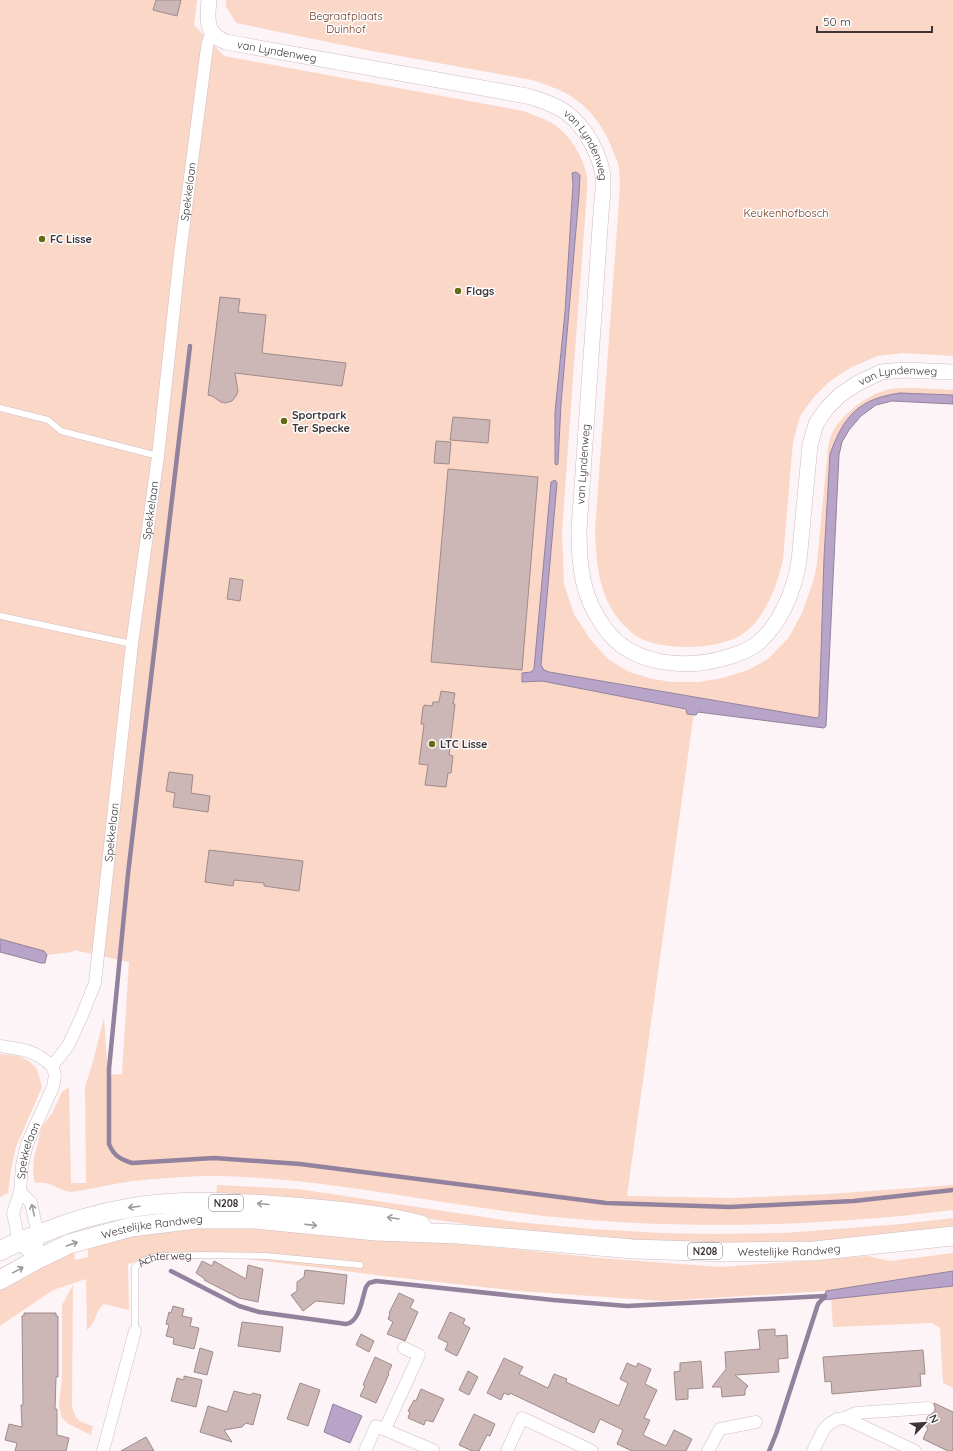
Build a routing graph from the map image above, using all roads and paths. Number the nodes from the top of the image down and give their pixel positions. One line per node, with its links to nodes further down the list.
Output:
1 (209, 0): 2 (street)
2 (212, 34): 3 (street, van Lyndenweg); 5 (street, Spekkelaan)
3 (953, 372)
4 (0, 408): 5 (lane)
5 (158, 456): 7 (street, Spekkelaan)
6 (0, 616): 7 (lane)
7 (132, 644): 9 (street, Spekkelaan)
8 (0, 1046): 9 (street)
9 (52, 1066): 10 (street, Spekkelaan)
10 (20, 1192): 11 (street, Spekkelaan, one-way to 10); 14 (street, Spekkelaan)
11 (38, 1234): 12 (main road, Westelijke Randweg / N208, one-way to 11); 14 (main road, Westelijke Randweg / N208); 16 (street, Spekkelaan)
12 (458, 1234): 13 (main road, Westelijke Randweg / N208); 16 (main road, Westelijke Randweg / N208, one-way to 12)
13 (953, 1236)
14 (19, 1242): 15 (main road, Westelijke Randweg / N208); 16 (street)
15 (0, 1251)
16 (36, 1260): 18 (main road, Westelijke Randweg / N208, one-way to 16)
17 (360, 1265): 19 (lane, Achterweg)
18 (0, 1280)
19 (135, 1331): 25 (street, Achterweg)
20 (404, 1348): 24 (street)
21 (928, 1408): 22 (street)
22 (844, 1418): 31 (street); 32 (street)
23 (756, 1422): 30 (street)
24 (385, 1429): 26 (street); 27 (street)
25 (103, 1451)
26 (365, 1451)
27 (434, 1451)
28 (507, 1451): 29 (street)
29 (592, 1451)
30 (708, 1451)
31 (813, 1451)
32 (914, 1451)

